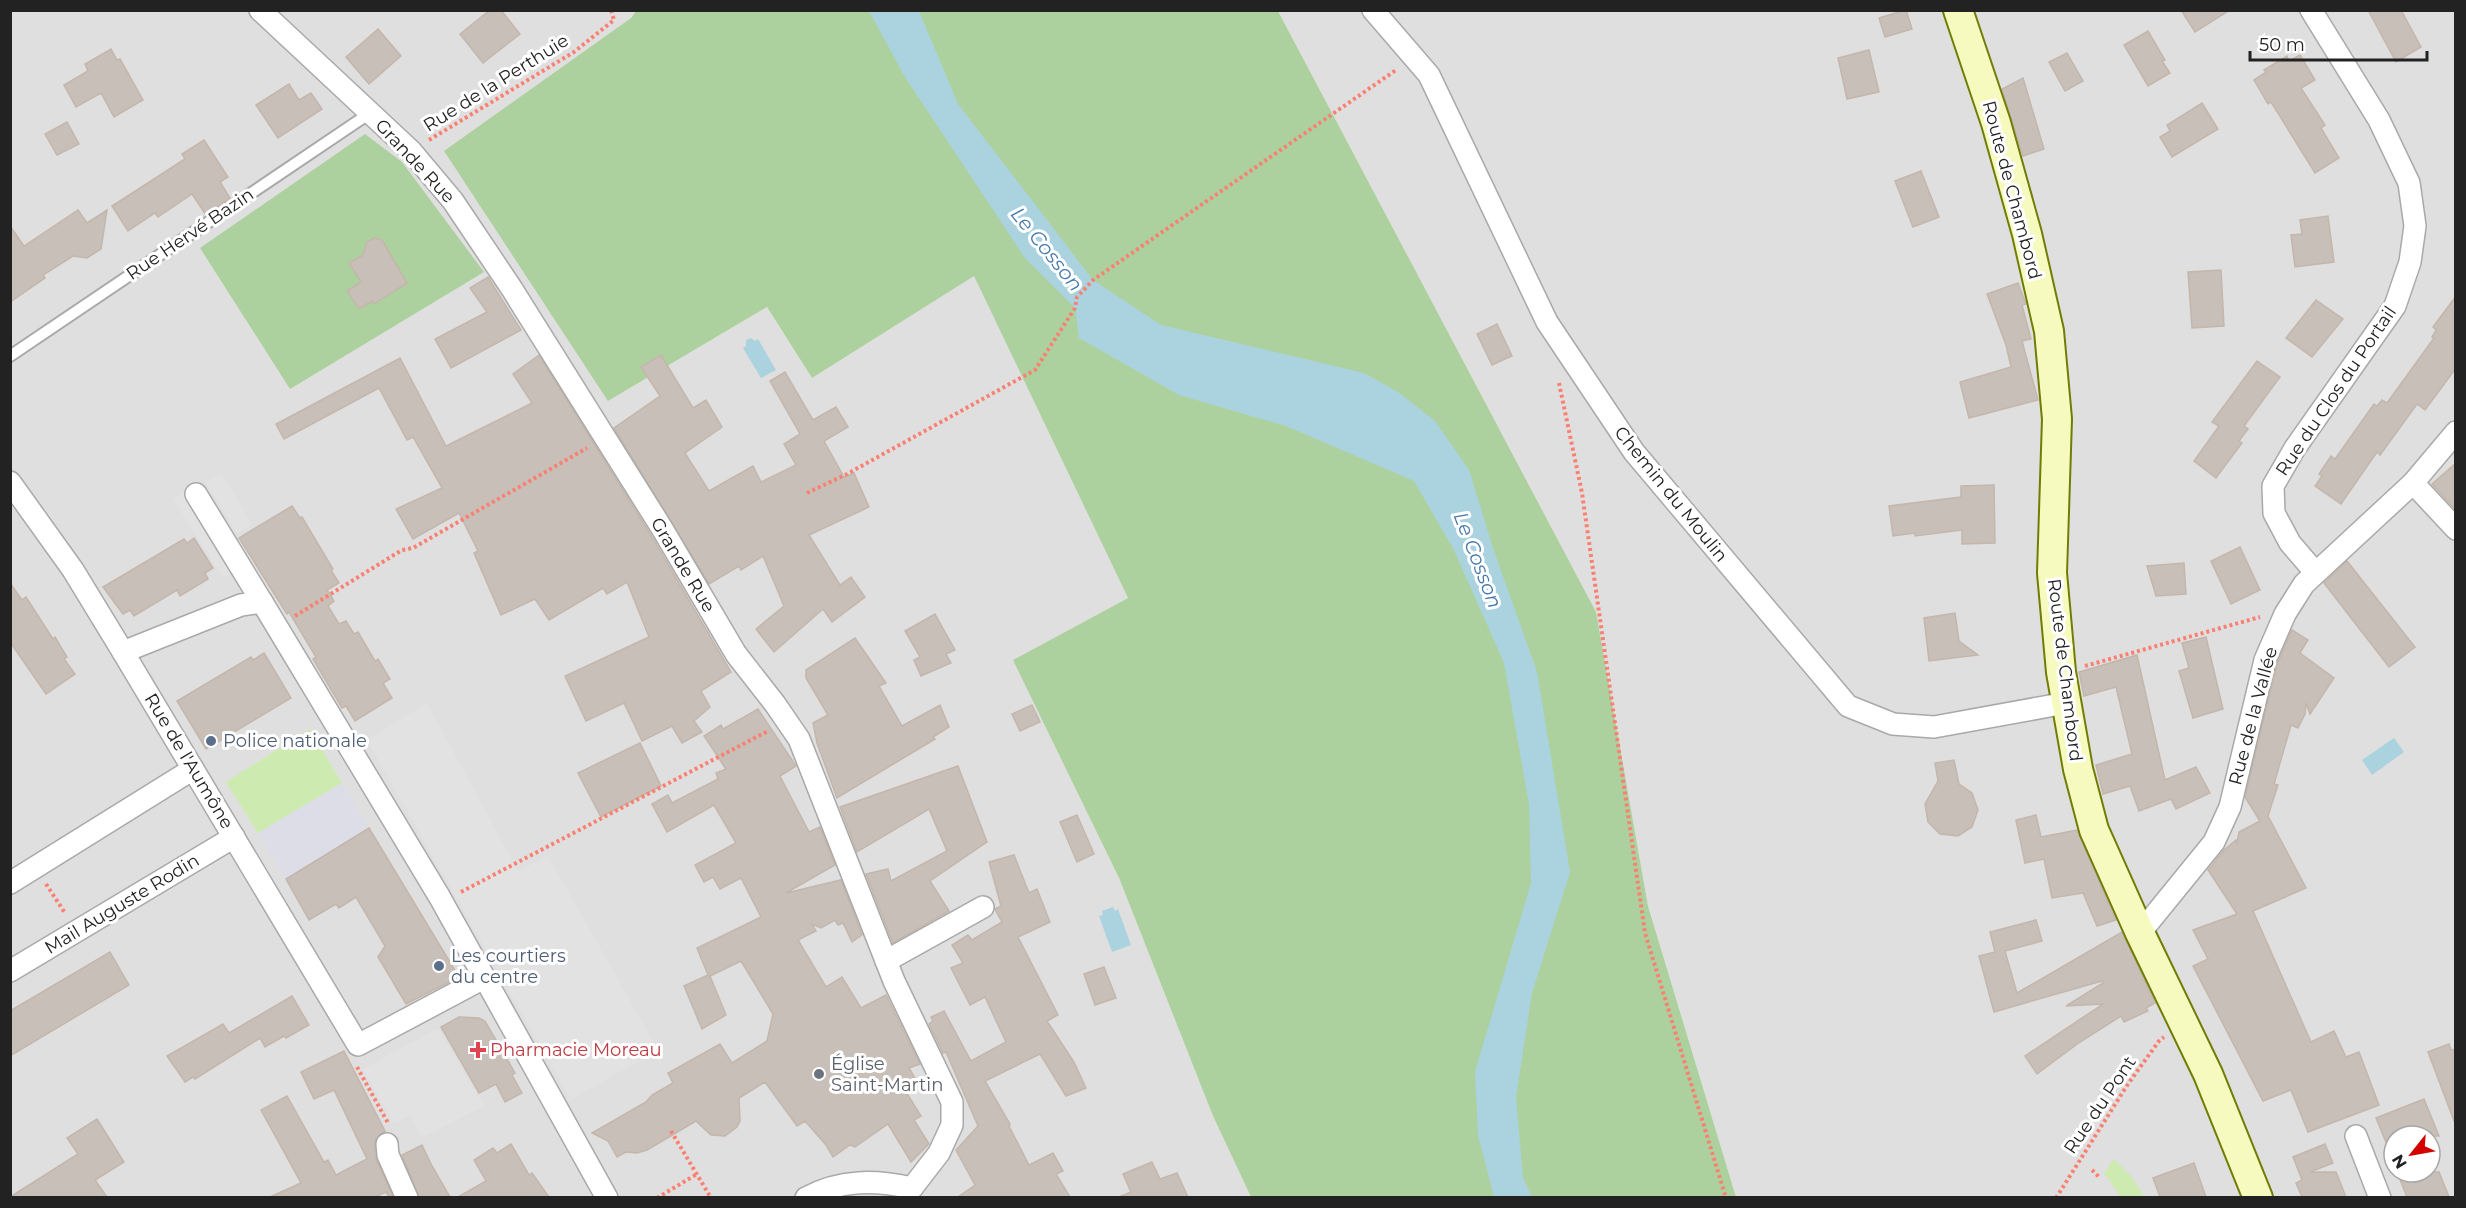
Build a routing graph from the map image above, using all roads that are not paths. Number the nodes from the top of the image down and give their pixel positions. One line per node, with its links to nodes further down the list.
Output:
1 (260, 10): 5 (street, Grande Rue)
2 (1373, 10): 15 (street, Chemin du Moulin)
3 (1958, 10): 15 (main road, Route de Chambord)
4 (2311, 10): 12 (street, Rue du Clos du Portail)
5 (370, 113): 6 (lane, Rue Hervé Bazin); 21 (street, Grande Rue)
6 (10, 356)
7 (2456, 432): 9 (street, Rue de la Vallée)
8 (10, 483): 14 (street, Rue de l'Aumône)
9 (2413, 483): 11 (street); 12 (street, Rue de la Vallée)
10 (196, 494): 13 (street)
11 (2456, 530)
12 (2315, 572): 20 (street, Rue de la Vallée)
13 (262, 602): 14 (street); 23 (street)
14 (123, 652): 16 (street, Rue de l'Aumône)
15 (2066, 703): 20 (main road, Route de Chambord)
16 (193, 769): 17 (street, Rue de l'Aumône); 18 (street)
17 (234, 837): 22 (street, Mail Auguste Rodin); 23 (street, Rue de l'Aumône)
18 (10, 883)
19 (983, 907): 21 (street)
20 (2140, 933): 30 (main road, Route de Chambord)
21 (886, 962): 26 (street, Grande Rue)
22 (10, 971)
23 (484, 978): 28 (street)
24 (2356, 1136): 31 (street)
25 (387, 1144): 27 (street)
26 (914, 1193): 29 (street)
27 (407, 1197)
28 (607, 1197)
29 (806, 1197)
30 (2258, 1197)
31 (2380, 1197)

